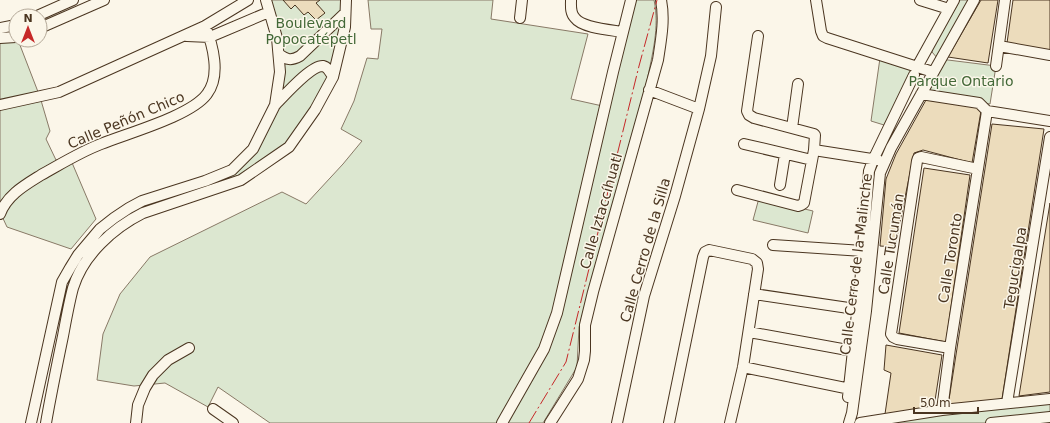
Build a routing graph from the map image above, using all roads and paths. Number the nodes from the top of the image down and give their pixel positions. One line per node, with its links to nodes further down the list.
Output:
1 (73, 0): 14 (street)
2 (104, 0): 21 (street)
3 (248, 0): 22 (street)
4 (266, 0): 18 (street)
5 (346, 0): 19 (street)
6 (522, 0): 20 (street)
7 (571, 0): 23 (street)
8 (631, 0): 23 (street, Calle Iztaccíhuatl)
9 (816, 0): 31 (street)
10 (920, 0): 15 (street)
11 (974, 0): 32 (street, Calle Cerro de la Malinche)
12 (1005, 0): 27 (street)
13 (663, 3): 35 (street, Calle Iztaccíhuatl)
14 (57, 4): 17 (street)
15 (951, 4): 31 (street, Calle Cerro de la Malinche)
16 (716, 7): 39 (street, Calle Cerro de la Silla)
17 (48, 9)
18 (269, 12): 26 (street); 28 (street)
19 (345, 13): 28 (street); 33 (street)
20 (520, 18)
21 (48, 24)
22 (205, 26): 24 (street); 26 (street, Calle Peñón Chico)
23 (623, 32): 77 (street, Calle Iztaccíhuatl)
24 (185, 36): 26 (street); 37 (street)
25 (758, 36): 42 (street)
26 (210, 37): 52 (street, Calle Peñón Chico)
27 (999, 46): 29 (street); 30 (street)
28 (279, 54): 38 (street)
29 (1050, 55)
30 (996, 66)
31 (916, 71): 32 (street); 47 (street, Calle Cerro de la Malinche)
32 (933, 72): 36 (street, Calle Cerro de la Malinche)
33 (333, 77): 38 (street); 75 (street)
34 (798, 84): 42 (street)
35 (649, 90): 39 (street); 78 (street, Calle Iztaccíhuatl)
36 (920, 94): 40 (street); 48 (street, Calle Cerro de la Malinche)
37 (0, 105)
38 (275, 105): 74 (street)
39 (699, 109): 79 (street, Calle Cerro de la Silla)
40 (987, 112): 41 (street); 49 (street, Calle Toronto)
41 (1050, 121)
42 (792, 128): 46 (street)
43 (1050, 137): 65 (street, Tegucigalpa)
44 (744, 144): 45 (street)
45 (784, 154): 46 (street); 50 (street)
46 (813, 155): 47 (street); 51 (street)
47 (873, 160): 48 (street); 54 (street, Calle Cerro de la Malinche)
48 (884, 161): 56 (street, Calle Cerro de la Malinche)
49 (978, 169): 59 (street, Calle Toronto); 59 (street, Calle Tucumán)
50 (780, 185)
51 (737, 190)
52 (0, 213)
53 (774, 245): 54 (street)
54 (863, 251): 56 (street, Calle Cerro de la Malinche)
55 (754, 294): 56 (street); 57 (street); 80 (street)
56 (862, 310): 60 (street, Calle Cerro de la Malinche); 62 (street, Calle Cerro de la Malinche)
57 (750, 332): 60 (street); 61 (street)
58 (189, 348): 76 (street)
59 (950, 348): 67 (street, Calle Toronto)
60 (853, 351): 62 (street, Calle Cerro de la Malinche)
61 (743, 367): 62 (street); 71 (street)
62 (852, 390): 68 (street, Calle Cerro de la Malinche); 81 (street, Calle Cerro de la Malinche)
63 (1050, 399): 64 (street)
64 (1040, 400): 65 (street); 69 (street)
65 (1007, 403): 67 (street)
66 (213, 409): 70 (street)
67 (942, 410): 72 (street)
68 (846, 413)
69 (1045, 417): 73 (street)
70 (230, 422)
71 (734, 422)
72 (872, 422): 82 (street)
73 (1004, 422): 83 (street)
74 (31, 423)
75 (46, 423)
76 (136, 423)
77 (502, 423)
78 (550, 423)
79 (617, 423)
80 (669, 423)
81 (849, 423)
82 (860, 423)
83 (992, 423)

